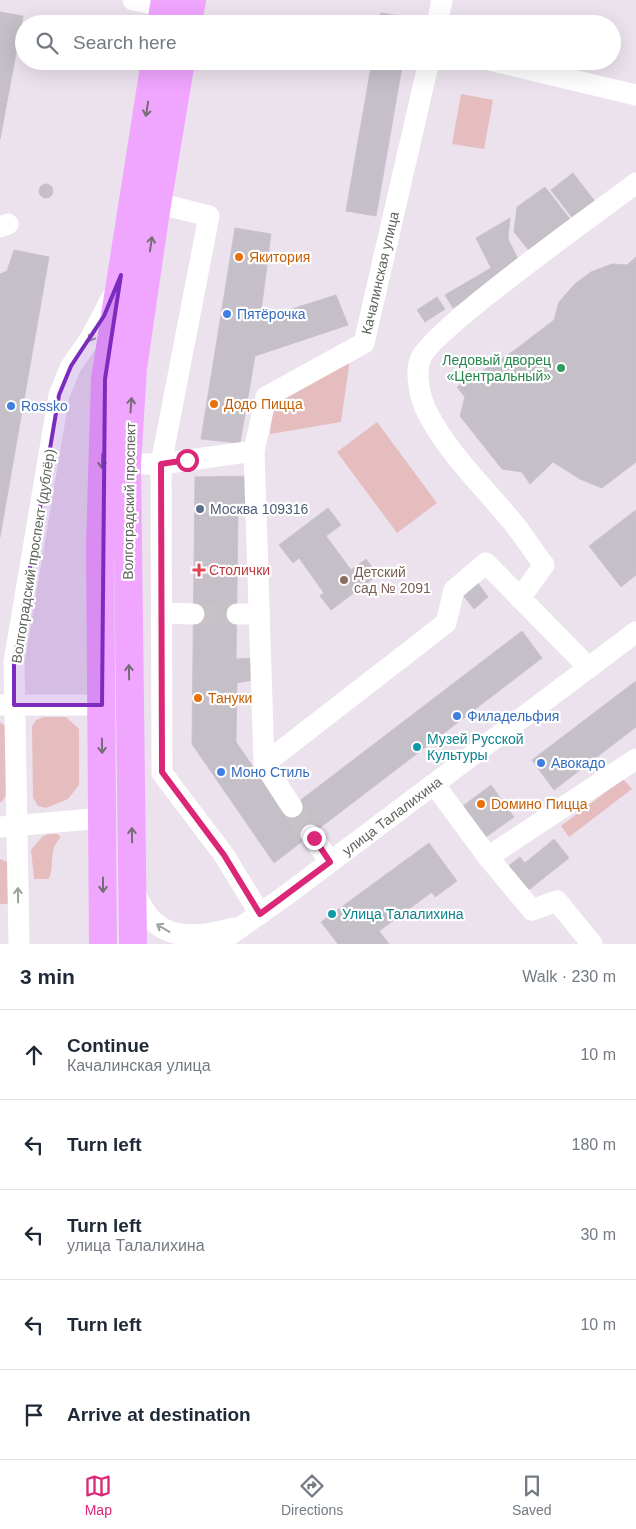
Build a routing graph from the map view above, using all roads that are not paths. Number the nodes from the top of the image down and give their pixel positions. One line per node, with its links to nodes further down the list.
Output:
1 (133, 0): 4 (street)
2 (192, 0): 5 (main road)
3 (442, 0): 6 (street)
4 (163, 10)
5 (190, 15)
6 (439, 15)
7 (154, 70): 14 (main road, Волгоградский проспект, one-way to 14)
8 (179, 70): 13 (main road, Волгоградский проспект)
9 (427, 70): 15 (street, Качалинская улица)
10 (531, 70): 11 (street)
11 (636, 95)
12 (636, 183): 18 (street)
13 (157, 203): 16 (main road, Волгоградский проспект, one-way to 13); 17 (street)
14 (121, 275): 25 (street, Волгоградский проспект (дублёр), one-way to 25); 26 (main road, Волгоградский проспект, one-way to 26)
15 (254, 451): 17 (street); 22 (street, Качалинская улица)
16 (127, 464): 17 (street); 36 (main road, Волгоградский проспект, one-way to 16)
17 (161, 464): 19 (street)
18 (520, 598): 24 (street); 28 (street)
19 (162, 613): 20 (street); 37 (street)
20 (194, 614)
21 (237, 614): 22 (street)
22 (259, 614): 28 (street, Качалинская улица)
23 (636, 632): 24 (street, улица Талалихина)
24 (589, 668): 29 (street, улица Талалихина)
25 (7, 705): 26 (street); 32 (street, Волгоградский проспект (дублёр))
26 (102, 705): 31 (main road, Волгоградский проспект, one-way to 31)
27 (636, 759): 34 (street)
28 (264, 764): 30 (street)
29 (434, 784): 34 (street); 35 (street, улица Талалихина)
30 (292, 807)
31 (103, 818): 32 (street); 39 (main road, Волгоградский проспект, one-way to 39)
32 (8, 826): 38 (street, Волгоградский проспект (дублёр), one-way to 32)
33 (311, 835): 35 (street)
34 (488, 857): 42 (street)
35 (330, 862): 37 (street, улица Талалихина)
36 (132, 884): 37 (street, one-way to 36); 40 (main road, Волгоградский проспект)
37 (248, 926): 41 (street, улица Талалихина)
38 (19, 944)
39 (103, 944)
40 (133, 944)
41 (217, 944)
42 (592, 944)

